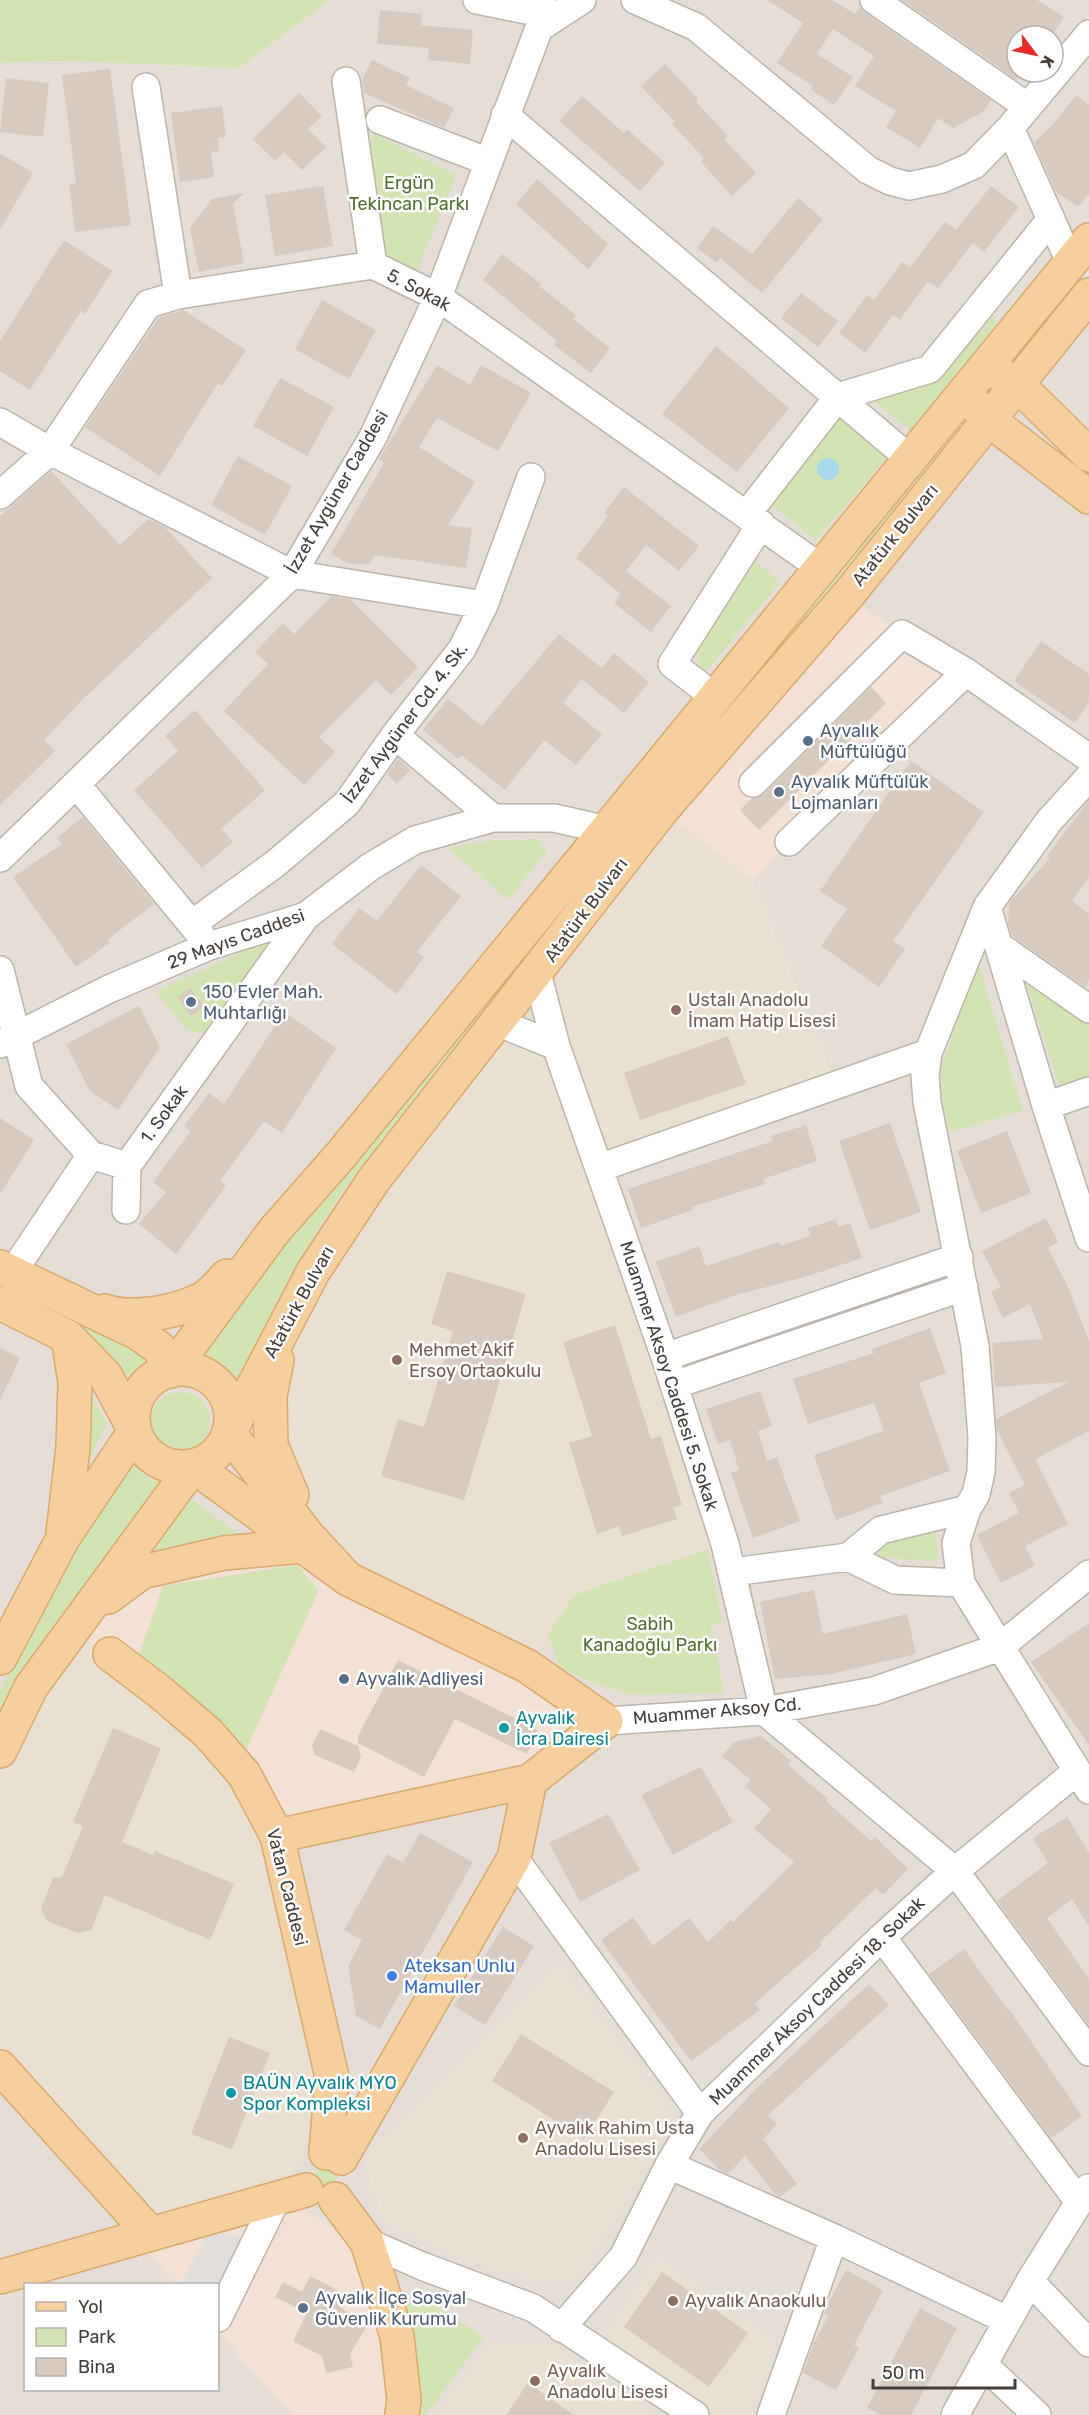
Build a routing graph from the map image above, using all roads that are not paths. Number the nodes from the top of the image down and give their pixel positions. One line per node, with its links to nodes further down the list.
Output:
1 (477, 0): 5 (street)
2 (582, 0): 5 (street)
3 (635, 0): 12 (street)
4 (874, 0): 9 (street)
5 (541, 13): 10 (street, İzzet Aygüner Caddesi)
6 (1089, 34): 9 (street)
7 (346, 81): 16 (street)
8 (146, 87): 17 (street)
9 (1028, 107): 12 (street)
10 (505, 115): 13 (street, İzzet Aygüner Caddesi); 22 (street)
11 (380, 120): 13 (street)
12 (1010, 128): 14 (street)
13 (489, 162): 19 (street, İzzet Aygüner Caddesi)
14 (1051, 219): 15 (street); 22 (street)
15 (1080, 251): 20 (main road, Atatürk Bulvarı)
16 (373, 265): 17 (street, 5. Sokak); 19 (street, 5. Sokak)
17 (178, 295): 25 (street, 5. Sokak)
18 (1089, 295): 21 (main road, Atatürk Bulvarı)
19 (438, 297): 31 (street, 5. Sokak); 33 (street, İzzet Aygüner Caddesi)
20 (974, 380): 21 (main road); 23 (main road); 27 (main road, Atatürk Bulvarı)
21 (1017, 384): 23 (main road, Atatürk Bulvarı); 26 (main road)
22 (838, 397): 27 (street); 31 (street)
23 (988, 419): 30 (main road); 52 (main road, Atatürk Bulvarı)
24 (0, 422): 25 (street)
25 (50, 451): 29 (street, 5. Sokak); 33 (street)
26 (1089, 455)
27 (909, 458): 32 (main road, Atatürk Bulvarı)
28 (531, 477): 34 (street, İzzet Aygüner Cd. 4. Sk.)
29 (0, 495)
30 (1089, 497)
31 (754, 519): 32 (street, 5. Sokak); 36 (street)
32 (821, 568): 36 (main road, Atatürk Bulvarı)
33 (292, 574): 34 (street); 41 (street, İzzet Aygüner Caddesi)
34 (484, 605): 37 (street, İzzet Aygüner Cd. 4. Sk.)
35 (966, 672): 38 (street); 40 (street); 44 (street)
36 (716, 698): 43 (main road, Atatürk Bulvarı)
37 (395, 735): 42 (street); 48 (street, İzzet Aygüner Cd. 4. Sk.)
38 (1089, 758)
39 (1089, 777): 46 (street)
40 (753, 783)
41 (76, 784): 45 (street, İzzet Aygüner Caddesi); 48 (street)
42 (493, 818): 43 (street, 29 Mayıs Caddesi); 47 (street, 29 Mayıs Caddesi)
43 (607, 830): 64 (main road, Atatürk Bulvarı)
44 (789, 842)
45 (0, 858)
46 (987, 907): 50 (street); 57 (street)
47 (306, 916): 49 (street, 29 Mayıs Caddesi); 61 (street, 1. Sokak)
48 (192, 924): 49 (street)
49 (209, 946): 55 (street, 29 Mayıs Caddesi)
50 (999, 946): 53 (street); 59 (street)
51 (0, 970): 55 (street)
52 (537, 974): 54 (main road, Atatürk Bulvarı); 56 (street, Muammer Aksoy Caddesi 5. Sokak)
53 (1089, 1009)
54 (499, 1023): 56 (street); 71 (main road, Atatürk Bulvarı)
55 (8, 1040): 60 (street)
56 (556, 1046): 62 (street, Muammer Aksoy Caddesi 5. Sokak)
57 (928, 1053): 62 (street); 66 (street)
58 (1089, 1091): 59 (street)
59 (1046, 1106): 65 (street)
60 (92, 1155): 61 (street); 67 (street)
61 (127, 1166): 63 (street)
62 (599, 1168): 73 (street, Muammer Aksoy Caddesi 5. Sokak)
63 (126, 1210)
64 (274, 1231): 69 (main road); 74 (main road, Atatürk Bulvarı)
65 (1089, 1238)
66 (958, 1257): 68 (street); 73 (street)
67 (6, 1270): 69 (main road)
68 (964, 1287): 75 (street); 79 (street)
69 (51, 1292): 74 (main road)
70 (0, 1303): 72 (main road)
71 (284, 1325): 77 (main road, Atatürk Bulvarı); 81 (main road)
72 (68, 1338): 76 (main road); 80 (main road)
73 (665, 1357): 75 (street, Muammer Aksoy Caddesi 5. Sokak)
74 (171, 1371): 76 (main road, Atatürk Bulvarı); 77 (main road)
75 (674, 1385): 83 (street, Muammer Aksoy Caddesi 5. Sokak)
76 (135, 1431): 78 (main road); 80 (main road, Atatürk Bulvarı)
77 (229, 1433): 78 (main road, Atatürk Bulvarı); 81 (main road)
78 (193, 1466): 81 (main road, Muammer Aksoy Cd.); 86 (main road, Atatürk Bulvarı)
79 (967, 1509): 82 (street); 85 (street)
80 (63, 1538): 89 (main road, Atatürk Bulvarı)
81 (306, 1541): 86 (main road); 91 (main road, Muammer Aksoy Cd.)
82 (848, 1557): 83 (street); 85 (street)
83 (733, 1572): 90 (street, Muammer Aksoy Caddesi 5. Sokak)
84 (1089, 1574): 87 (street, Muammer Aksoy Cd.)
85 (961, 1583): 87 (street)
86 (87, 1612): 92 (main road, Atatürk Bulvarı)
87 (1000, 1647): 90 (street, Muammer Aksoy Cd.); 93 (street)
88 (110, 1654): 95 (main road, Vatan Caddesi)
89 (0, 1658)
90 (764, 1711): 91 (street, Muammer Aksoy Cd.); 97 (street)
91 (606, 1721): 94 (main road)
92 (0, 1751)
93 (1083, 1780): 97 (street, Muammer Aksoy Caddesi 18. Sokak)
94 (530, 1781): 95 (main road); 96 (main road)
95 (277, 1836): 102 (main road, Vatan Caddesi)
96 (514, 1858): 101 (street); 102 (main road)
97 (955, 1871): 98 (street, Muammer Aksoy Caddesi 18. Sokak); 99 (street)
98 (882, 1937): 101 (street, Muammer Aksoy Caddesi 18. Sokak); 105 (street)
99 (1089, 2052)
100 (0, 2067): 106 (main road)
101 (700, 2113): 103 (street, Muammer Aksoy Caddesi 18. Sokak)
102 (333, 2156): 104 (main road)
103 (669, 2165): 107 (street); 113 (street, Muammer Aksoy Caddesi 18. Sokak)
104 (306, 2195): 106 (main road); 108 (main road); 111 (street)
105 (1084, 2195): 110 (street)
106 (150, 2233): 109 (main road)
107 (834, 2238): 112 (street); 118 (street)
108 (367, 2242): 113 (street); 116 (main road)
109 (0, 2277)
110 (1030, 2281): 112 (street); 114 (street)
111 (219, 2317)
112 (1007, 2320): 115 (street)
113 (561, 2328): 117 (street)
114 (1089, 2343)
115 (983, 2364): 119 (street); 120 (street)
116 (402, 2415)
117 (695, 2415)
118 (771, 2415)
119 (955, 2415)
120 (1037, 2415)

